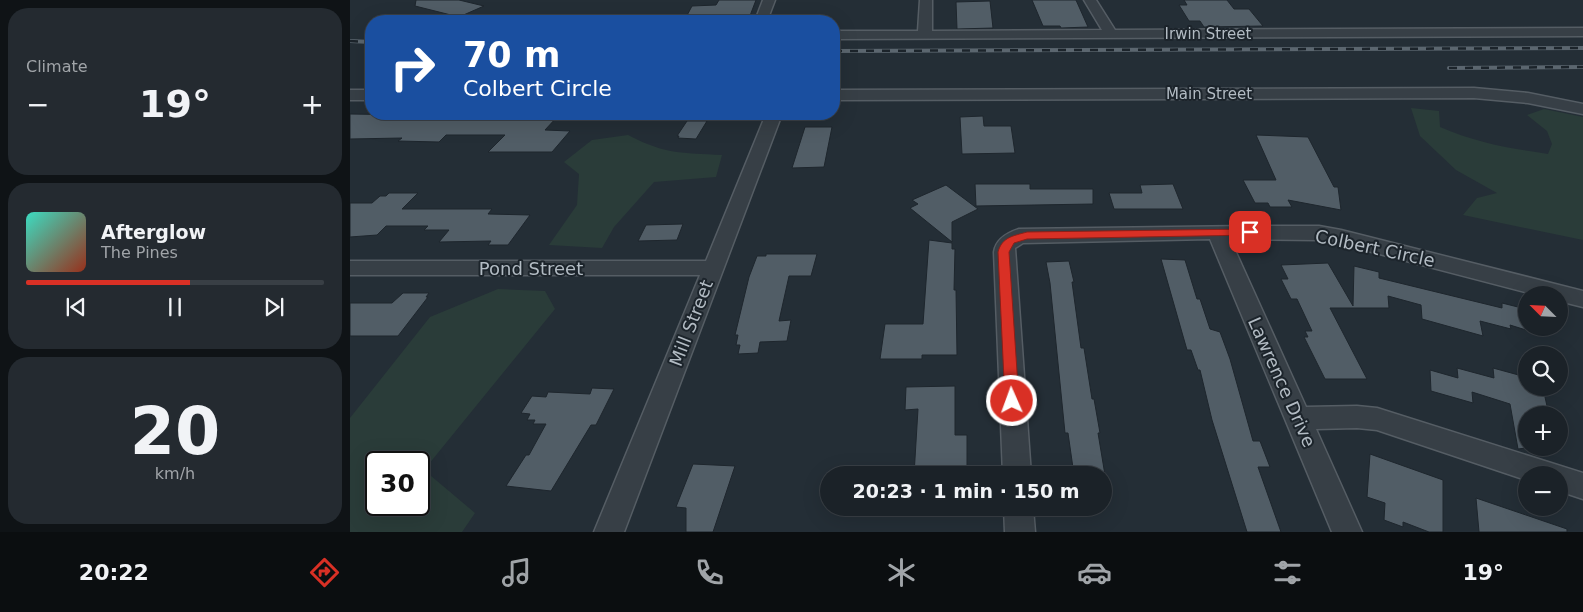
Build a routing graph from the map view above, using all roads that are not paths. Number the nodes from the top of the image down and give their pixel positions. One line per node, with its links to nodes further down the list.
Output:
1 (769, 0): 4 (street)
2 (926, 0): 8 (street)
3 (1090, 0): 6 (street)
4 (763, 15)
5 (1583, 32): 6 (street, Irwin Street)
6 (1111, 34): 8 (street, Irwin Street)
7 (840, 35): 8 (street, Irwin Street)
8 (925, 35)
9 (350, 95): 10 (street)
10 (365, 95)
11 (840, 95): 12 (street, Main Street)
12 (1583, 109)
13 (772, 120): 16 (street, Mill Street)
14 (1217, 232): 17 (street, Colbert Circle); 18 (street, Lawrence Drive); 19 (street, Colbert Circle)
15 (350, 268): 16 (street, Pond Street)
16 (712, 268): 24 (street, Mill Street)
17 (1583, 299)
18 (1298, 418): 20 (street); 26 (street, Lawrence Drive)
19 (1016, 466)
20 (1521, 466)
21 (1568, 481): 22 (street)
22 (1583, 486)
23 (1019, 516): 25 (street)
24 (609, 532)
25 (1020, 532)
26 (1347, 532)

